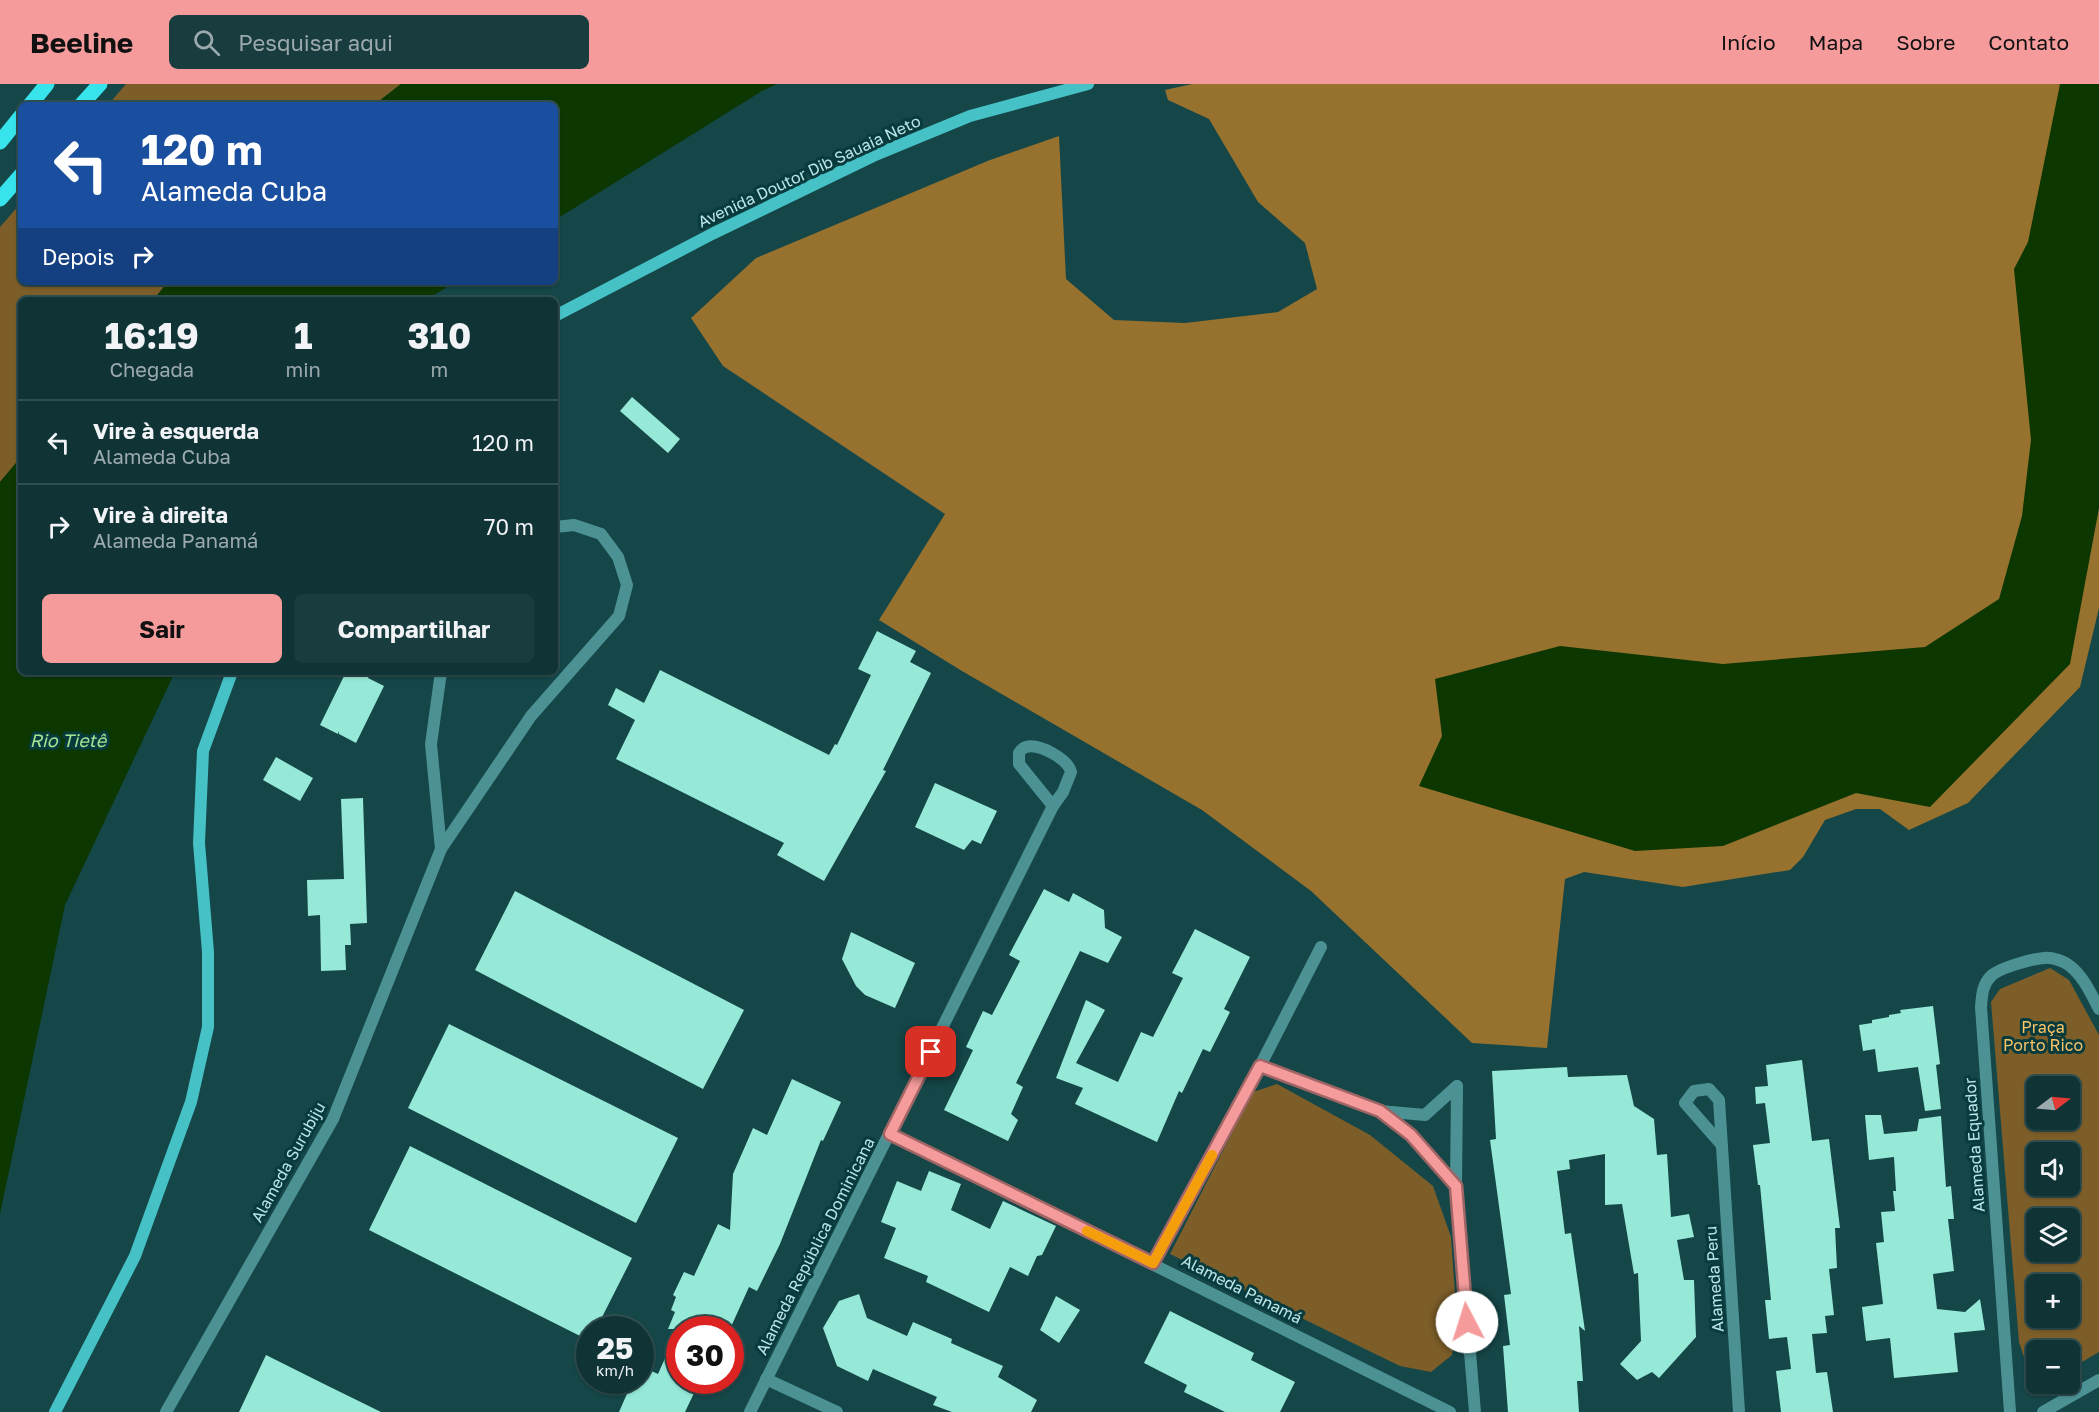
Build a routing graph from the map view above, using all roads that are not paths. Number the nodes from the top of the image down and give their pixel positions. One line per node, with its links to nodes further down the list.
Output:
1 (40, 84): 2 (main road)
2 (47, 84): 5 (main road)
3 (100, 84): 6 (main road)
4 (1088, 84): 11 (main road, Avenida Doutor Dib Sauaia Neto)
5 (32, 102)
6 (84, 102)
7 (18, 120): 8 (main road)
8 (0, 142)
9 (18, 178): 10 (main road)
10 (0, 199)
11 (558, 314)
12 (558, 527): 16 (street, Alameda Surubiju)
13 (231, 675): 27 (main road)
14 (441, 675): 16 (street, Alameda Surubiju)
15 (1053, 806): 15 (street, Alameda República Dominicana); 21 (street, Alameda República Dominicana)
16 (441, 849): 28 (street, Alameda Surubiju)
17 (1321, 947): 19 (street)
18 (2099, 1009): 34 (street, Alameda Equador)
19 (1260, 1066): 20 (street); 24 (street)
20 (1380, 1111): 23 (street); 23 (street)
21 (890, 1134): 24 (street, Alameda Panamá); 25 (street, Alameda República Dominicana)
22 (1721, 1144): 33 (street, Alameda Peru)
23 (1456, 1186): 32 (street)
24 (1153, 1263): 31 (street, Alameda Panamá)
25 (766, 1379): 29 (street, Alameda República Dominicana); 30 (street)
26 (2099, 1380): 35 (street)
27 (55, 1412)
28 (166, 1412)
29 (750, 1412)
30 (837, 1412)
31 (1450, 1412)
32 (1475, 1412)
33 (1739, 1412)
34 (2010, 1412)
35 (2043, 1412)

